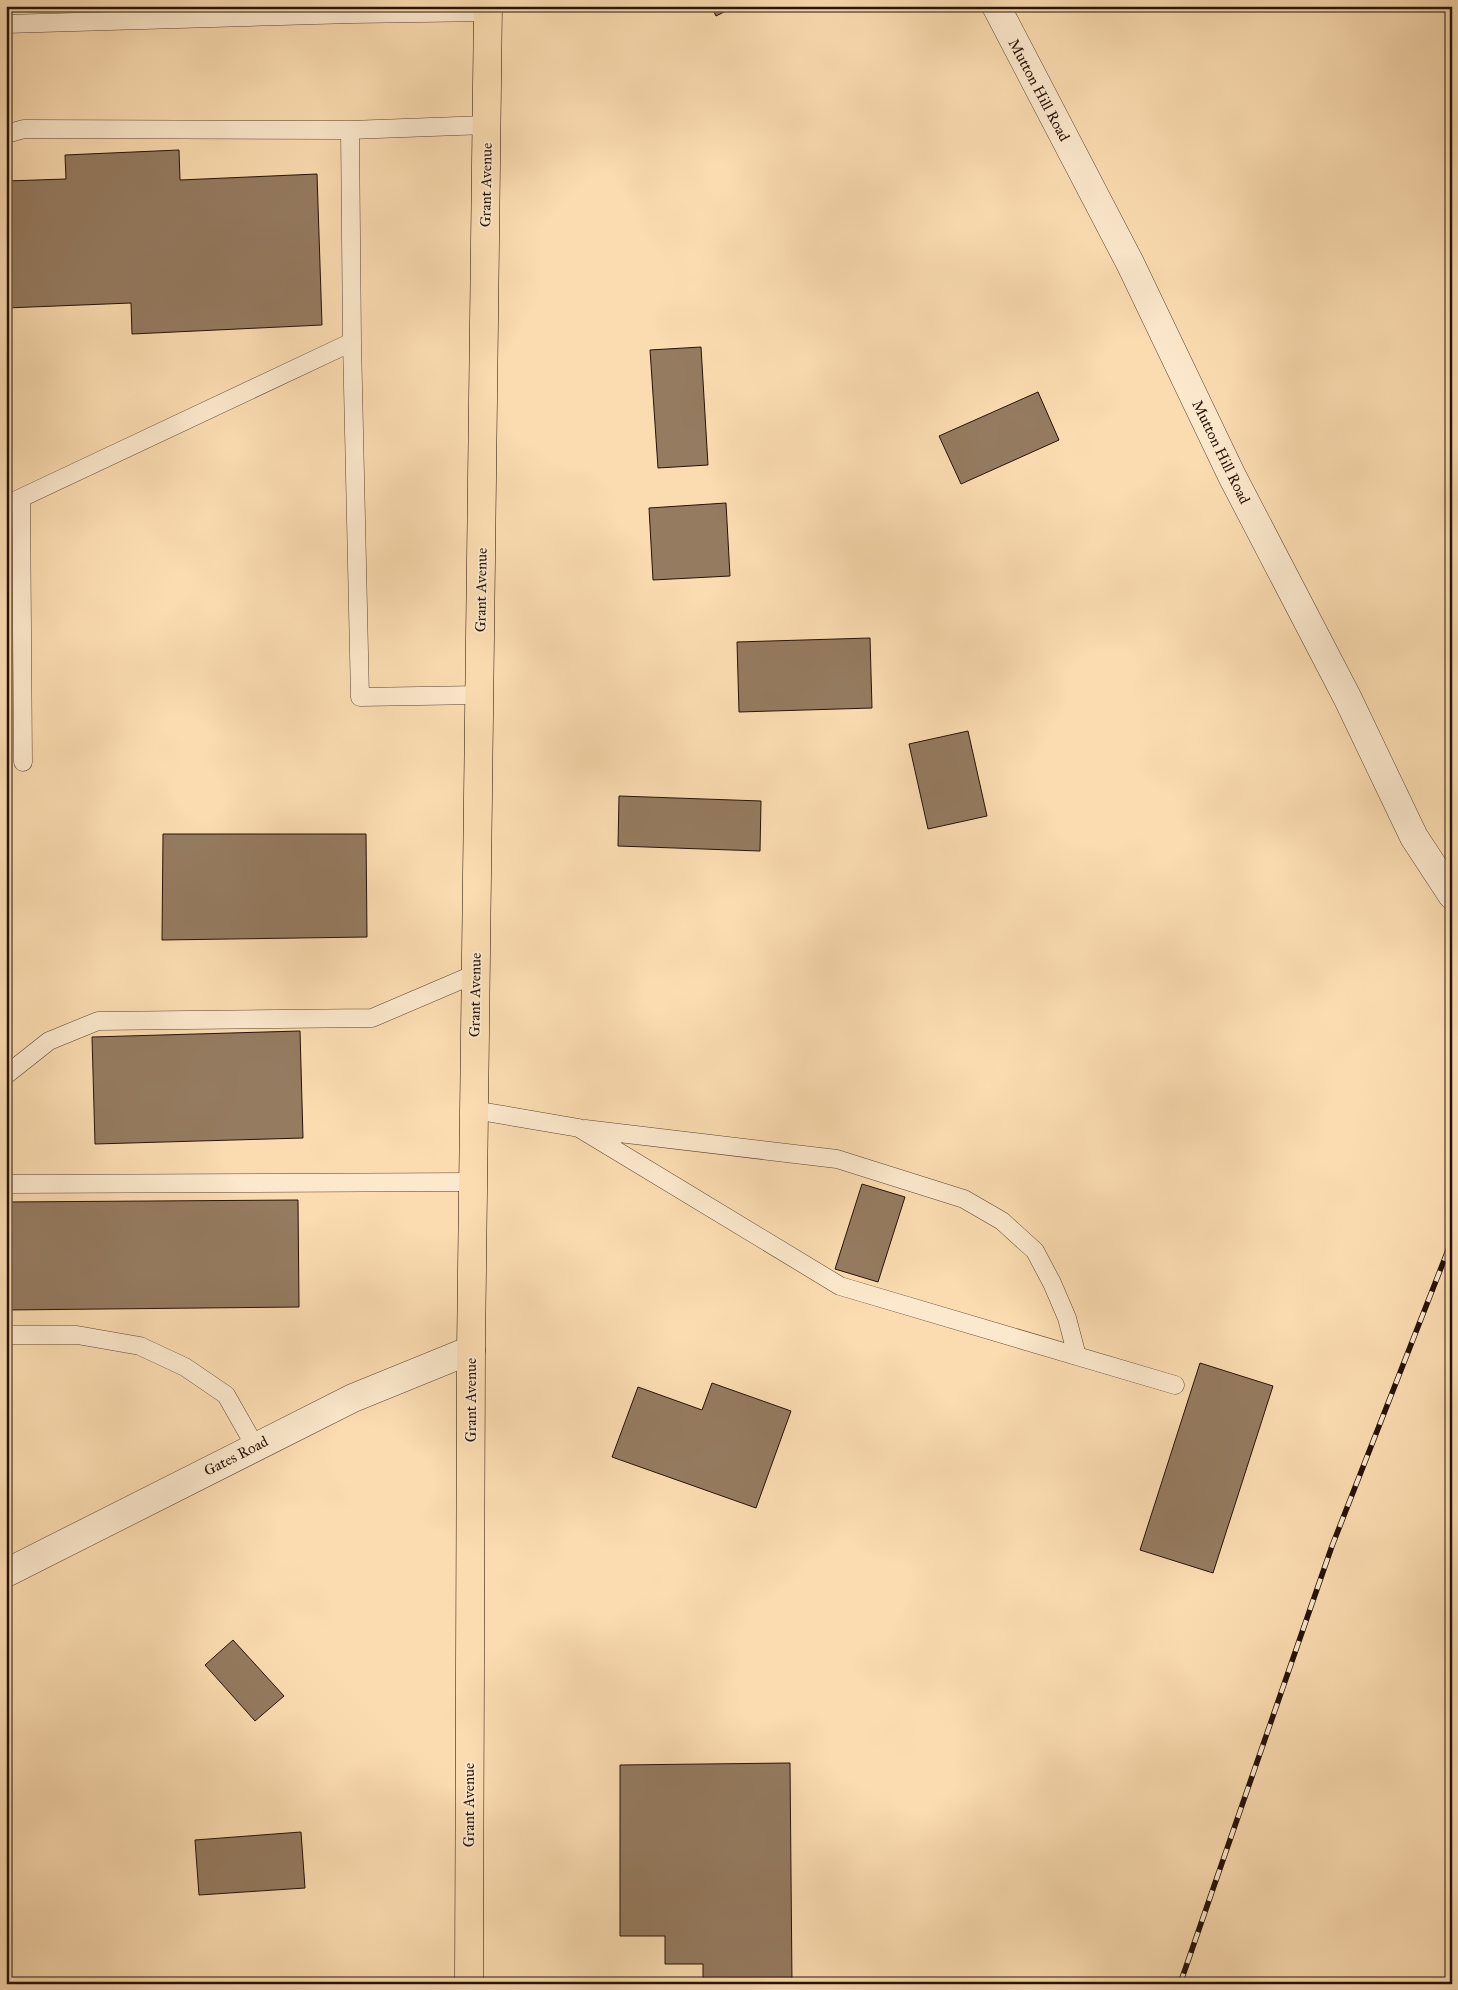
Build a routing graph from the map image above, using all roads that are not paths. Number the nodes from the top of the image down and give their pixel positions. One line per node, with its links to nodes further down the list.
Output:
1 (996, 6): 12 (street, Mutton Hill Road)
2 (488, 9): 3 (lane); 5 (highway, Grant Avenue)
3 (352, 10): 4 (lane)
4 (6, 24)
5 (486, 124): 6 (lane); 10 (highway, Grant Avenue)
6 (350, 130): 7 (lane); 8 (lane)
7 (6, 134)
8 (352, 342): 9 (lane); 10 (lane)
9 (14, 502): 11 (lane)
10 (479, 695): 13 (highway, Grant Avenue)
11 (23, 762)
12 (1452, 895)
13 (475, 974): 14 (lane); 15 (highway, Grant Avenue)
14 (6, 1075)
15 (474, 1110): 16 (lane); 17 (highway, Grant Avenue)
16 (579, 1128): 21 (lane); 21 (lane)
17 (473, 1182): 18 (lane); 20 (highway, Grant Avenue)
18 (6, 1184)
19 (6, 1335): 23 (lane)
20 (471, 1350): 23 (street, Gates Road); 25 (highway, Grant Avenue)
21 (1077, 1356): 22 (lane)
22 (1175, 1385)
23 (255, 1446): 24 (street, Gates Road)
24 (6, 1573)
25 (469, 1984)

